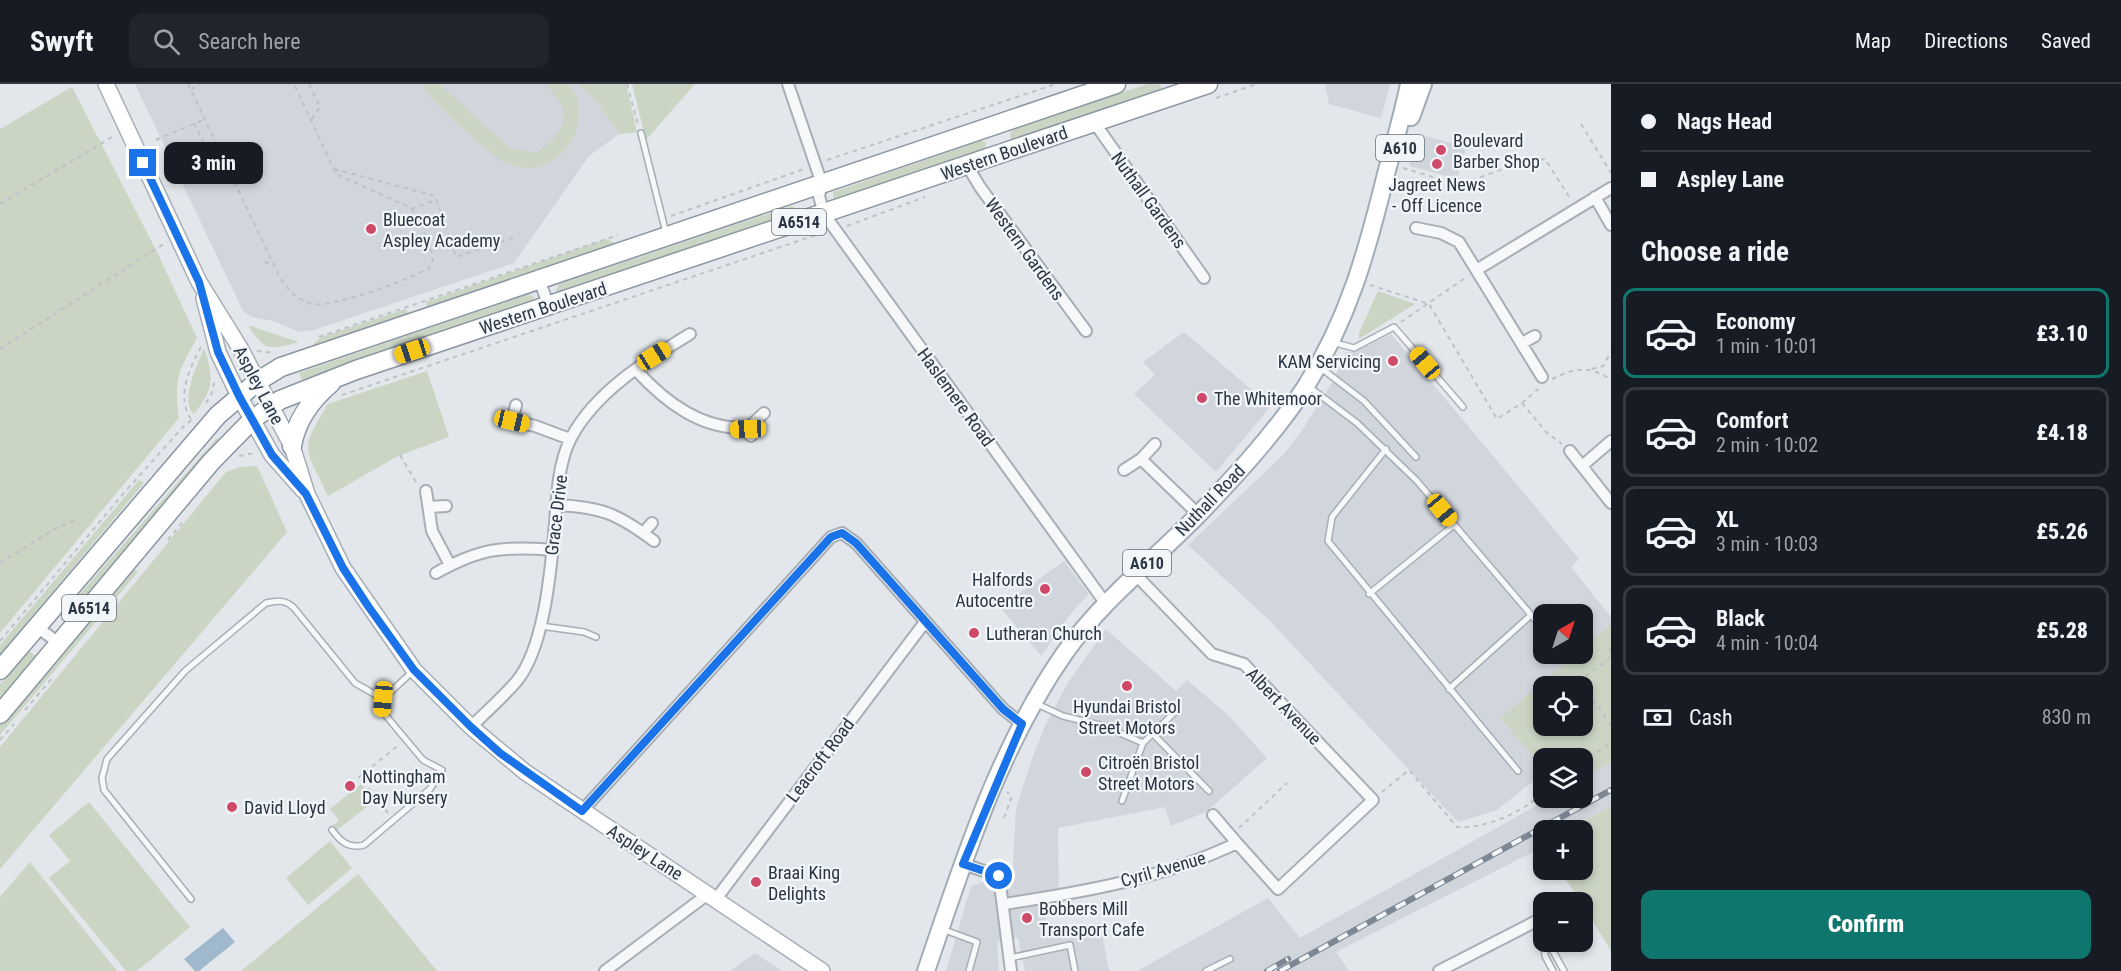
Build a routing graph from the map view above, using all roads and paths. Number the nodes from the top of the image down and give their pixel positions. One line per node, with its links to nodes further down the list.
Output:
1 (106, 84): 46 (main road, Aspley Lane)
2 (188, 84): 13 (path)
3 (201, 84): 13 (path)
4 (294, 84): 16 (path)
5 (309, 84): 16 (path)
6 (627, 84): 21 (path)
7 (788, 84): 26 (street)
8 (1056, 84): 26 (path)
9 (1116, 84): 20 (highway, Western Boulevard / A6514)
10 (1257, 84): 14 (path)
11 (1412, 84): 28 (main road, Nuthall Road / A610); 39 (main road, Nuthall Road / A610)
12 (1184, 88): 14 (highway, Western Boulevard / A6514); 17 (highway, Western Boulevard / A6514)
13 (190, 89): 15 (path)
14 (1211, 92)
15 (204, 119): 18 (path); 49 (path)
16 (311, 120): 29 (path)
17 (1094, 122): 25 (highway, Western Boulevard / A6514); 51 (street, Nuthall Gardens)
18 (194, 123): 23 (path); 24 (path)
19 (1581, 124): 30 (path)
20 (990, 126): 25 (highway); 31 (highway, Western Boulevard / A6514)
21 (641, 133): 42 (lane)
22 (112, 137): 36 (path)
23 (156, 140)
24 (206, 147)
25 (1000, 154): 27 (highway, Western Boulevard / A6514)
26 (814, 162): 31 (street); 42 (path)
27 (967, 165): 40 (highway, Western Boulevard / A6514); 58 (street, Western Gardens)
28 (1395, 165): 38 (path); 39 (main road, Nuthall Road / A610)
29 (334, 169): 35 (path); 37 (path)
30 (1611, 173)
31 (822, 184): 40 (street); 42 (highway, Western Boulevard / A6514)
32 (1611, 188): 34 (street)
33 (929, 195): 45 (path)
34 (1594, 196): 38 (street); 41 (street)
35 (436, 200): 37 (path); 47 (path)
36 (0, 204)
37 (411, 208): 49 (path)
38 (1576, 208): 50 (street)
39 (1377, 211): 53 (main road, Nuthall Road / A610)
40 (824, 214): 45 (street, Haslemere Road); 56 (highway, Western Boulevard / A6514)
41 (1611, 225)
42 (666, 228): 52 (highway, Western Boulevard / A6514)
43 (1416, 228): 50 (street)
44 (626, 232): 61 (path)
45 (837, 232): 79 (path); 122 (street, Haslemere Road)
46 (177, 235): 54 (main road, Aspley Lane); 64 (path)
47 (518, 236)
48 (265, 262): 49 (path)
49 (274, 265)
50 (1478, 269): 55 (path); 63 (street)
51 (1204, 278)
52 (539, 279): 56 (street); 76 (highway, Western Boulevard / A6514)
53 (1358, 281): 55 (path); 62 (main road, Nuthall Road / A610)
54 (199, 282): 67 (main road, Aspley Lane); 76 (main road, Aspley Lane)
55 (1429, 304): 57 (path); 81 (path)
56 (549, 307): 73 (highway, Western Boulevard / A6514)
57 (1395, 327): 62 (lane); 84 (lane)
58 (1086, 331)
59 (690, 334): 71 (street, Grace Drive)
60 (1534, 336): 63 (street)
61 (313, 340)
62 (1331, 342): 69 (main road, Nuthall Road / A610)
63 (1522, 343): 74 (street)
64 (0, 349)
65 (260, 350): 66 (path)
66 (285, 350)
67 (218, 352): 78 (main road, Aspley Lane); 87 (path)
68 (1611, 354): 70 (path)
69 (1318, 365): 77 (main road, Nuthall Road / A610); 97 (lane)
70 (1592, 369): 75 (path); 81 (path)
71 (636, 370): 86 (street); 89 (street, Grace Drive)
72 (214, 372): 83 (path)
73 (339, 376): 80 (highway, Western Boulevard / A6514); 92 (highway)
74 (1542, 377)
75 (1611, 380)
76 (258, 381): 78 (highway, Western Boulevard / A6514); 80 (main road, Aspley Lane)
77 (1306, 385): 94 (lane); 109 (main road, Nuthall Road / A610)
78 (239, 396): 88 (main road, Aspley Lane); 127 (highway, Western Boulevard / A6514)
79 (333, 399)
80 (271, 404): 88 (highway, Western Boulevard / A6514); 92 (main road, Aspley Lane)
81 (1522, 404): 95 (path)
82 (516, 405): 89 (street)
83 (204, 406)
84 (1463, 407)
85 (200, 411): 87 (path)
86 (764, 413)
87 (192, 419): 129 (path)
88 (253, 419): 93 (main road, Aspley Lane); 130 (highway, Western Boulevard / A6514)
89 (570, 439): 105 (street, Grace Drive)
90 (1611, 441): 100 (street)
91 (1155, 444): 98 (street)
92 (292, 446): 103 (main road, Aspley Lane)
93 (267, 447): 99 (path); 103 (main road, Aspley Lane)
94 (1386, 449): 112 (lane); 121 (lane)
95 (1570, 451): 100 (street)
96 (400, 455): 102 (path)
97 (1416, 457)
98 (1141, 459): 101 (street); 109 (street)
99 (232, 463)
100 (1582, 466): 104 (street)
101 (1124, 470)
102 (426, 491): 107 (street)
103 (306, 494): 133 (main road, Aspley Lane)
104 (1611, 503)
105 (556, 505): 113 (street); 116 (street, Grace Drive)
106 (446, 506): 107 (street)
107 (429, 507): 118 (street)
108 (191, 512): 115 (path)
109 (1198, 514): 120 (main road, Nuthall Road / A610)
110 (79, 518): 117 (path)
111 (652, 523): 113 (street)
112 (1454, 525): 121 (lane); 123 (lane)
113 (643, 533): 114 (street)
114 (654, 542)
115 (164, 544)
116 (552, 549): 118 (street); 126 (street, Grace Drive)
117 (0, 563)
118 (450, 565): 119 (street)
119 (436, 573)
120 (1135, 574): 122 (main road, Nuthall Road / A610); 154 (street, Albert Avenue)
121 (1369, 594): 135 (lane)
122 (1106, 604): 137 (main road, Nuthall Road / A610)
123 (1531, 615): 124 (lane); 135 (lane)
124 (1533, 617)
125 (925, 622): 141 (street); 157 (street); 164 (street, Leacroft Road)
126 (540, 625): 128 (lane); 143 (street, Grace Drive)
127 (37, 627): 130 (street); 132 (highway, Western Boulevard / A6514)
128 (596, 638)
129 (0, 640)
130 (60, 644): 140 (highway, Western Boulevard / A6514)
131 (1611, 648): 142 (path)
132 (0, 670)
133 (414, 670): 136 (lane); 143 (main road, Aspley Lane)
134 (57, 672): 139 (path)
135 (1449, 688): 150 (lane)
136 (383, 699): 146 (lane); 165 (lane)
137 (1036, 703): 141 (main road, Nuthall Road / A610); 147 (lane)
138 (1178, 709): 144 (lane)
139 (22, 714)
140 (7, 718): 145 (path)
141 (1022, 724): 151 (main road, Nuthall Road / A610)
142 (1611, 724)
143 (471, 727): 157 (main road, Aspley Lane)
144 (1153, 734): 147 (lane); 153 (lane)
145 (0, 740)
146 (405, 740): 160 (path); 160 (lane)
147 (1143, 743): 155 (lane)
148 (1611, 743): 149 (path)
149 (1593, 755)
150 (1518, 771)
151 (995, 783): 159 (path); 163 (main road, Nuthall Road / A610)
152 (1287, 783): 162 (path)
153 (1209, 791)
154 (1373, 800): 156 (path); 162 (street)
155 (1122, 801)
156 (1533, 802)
157 (582, 811): 164 (main road, Aspley Lane)
158 (1213, 815): 162 (street)
159 (1004, 818)
160 (394, 820): 161 (lane)
161 (332, 830)
162 (1234, 839): 166 (street, Cyril Avenue)
163 (963, 864): 166 (street); 168 (main road, Nuthall Road / A610)
164 (712, 896): 174 (street, Leacroft Road); 175 (main road, Aspley Lane)
165 (191, 899)
166 (1004, 904): 171 (street)
167 (1533, 923): 180 (street)
168 (940, 929): 173 (main road, Nuthall Road / A610); 176 (lane)
169 (1545, 952): 181 (lane)
170 (1554, 952): 182 (lane)
171 (1010, 958): 177 (street); 178 (lane)
172 (1230, 958): 179 (lane)
173 (924, 968)
174 (605, 971)
175 (822, 971)
176 (969, 971)
177 (1011, 971)
178 (1075, 971)
179 (1206, 971)
180 (1439, 971)
181 (1553, 971)
182 (1564, 971)

